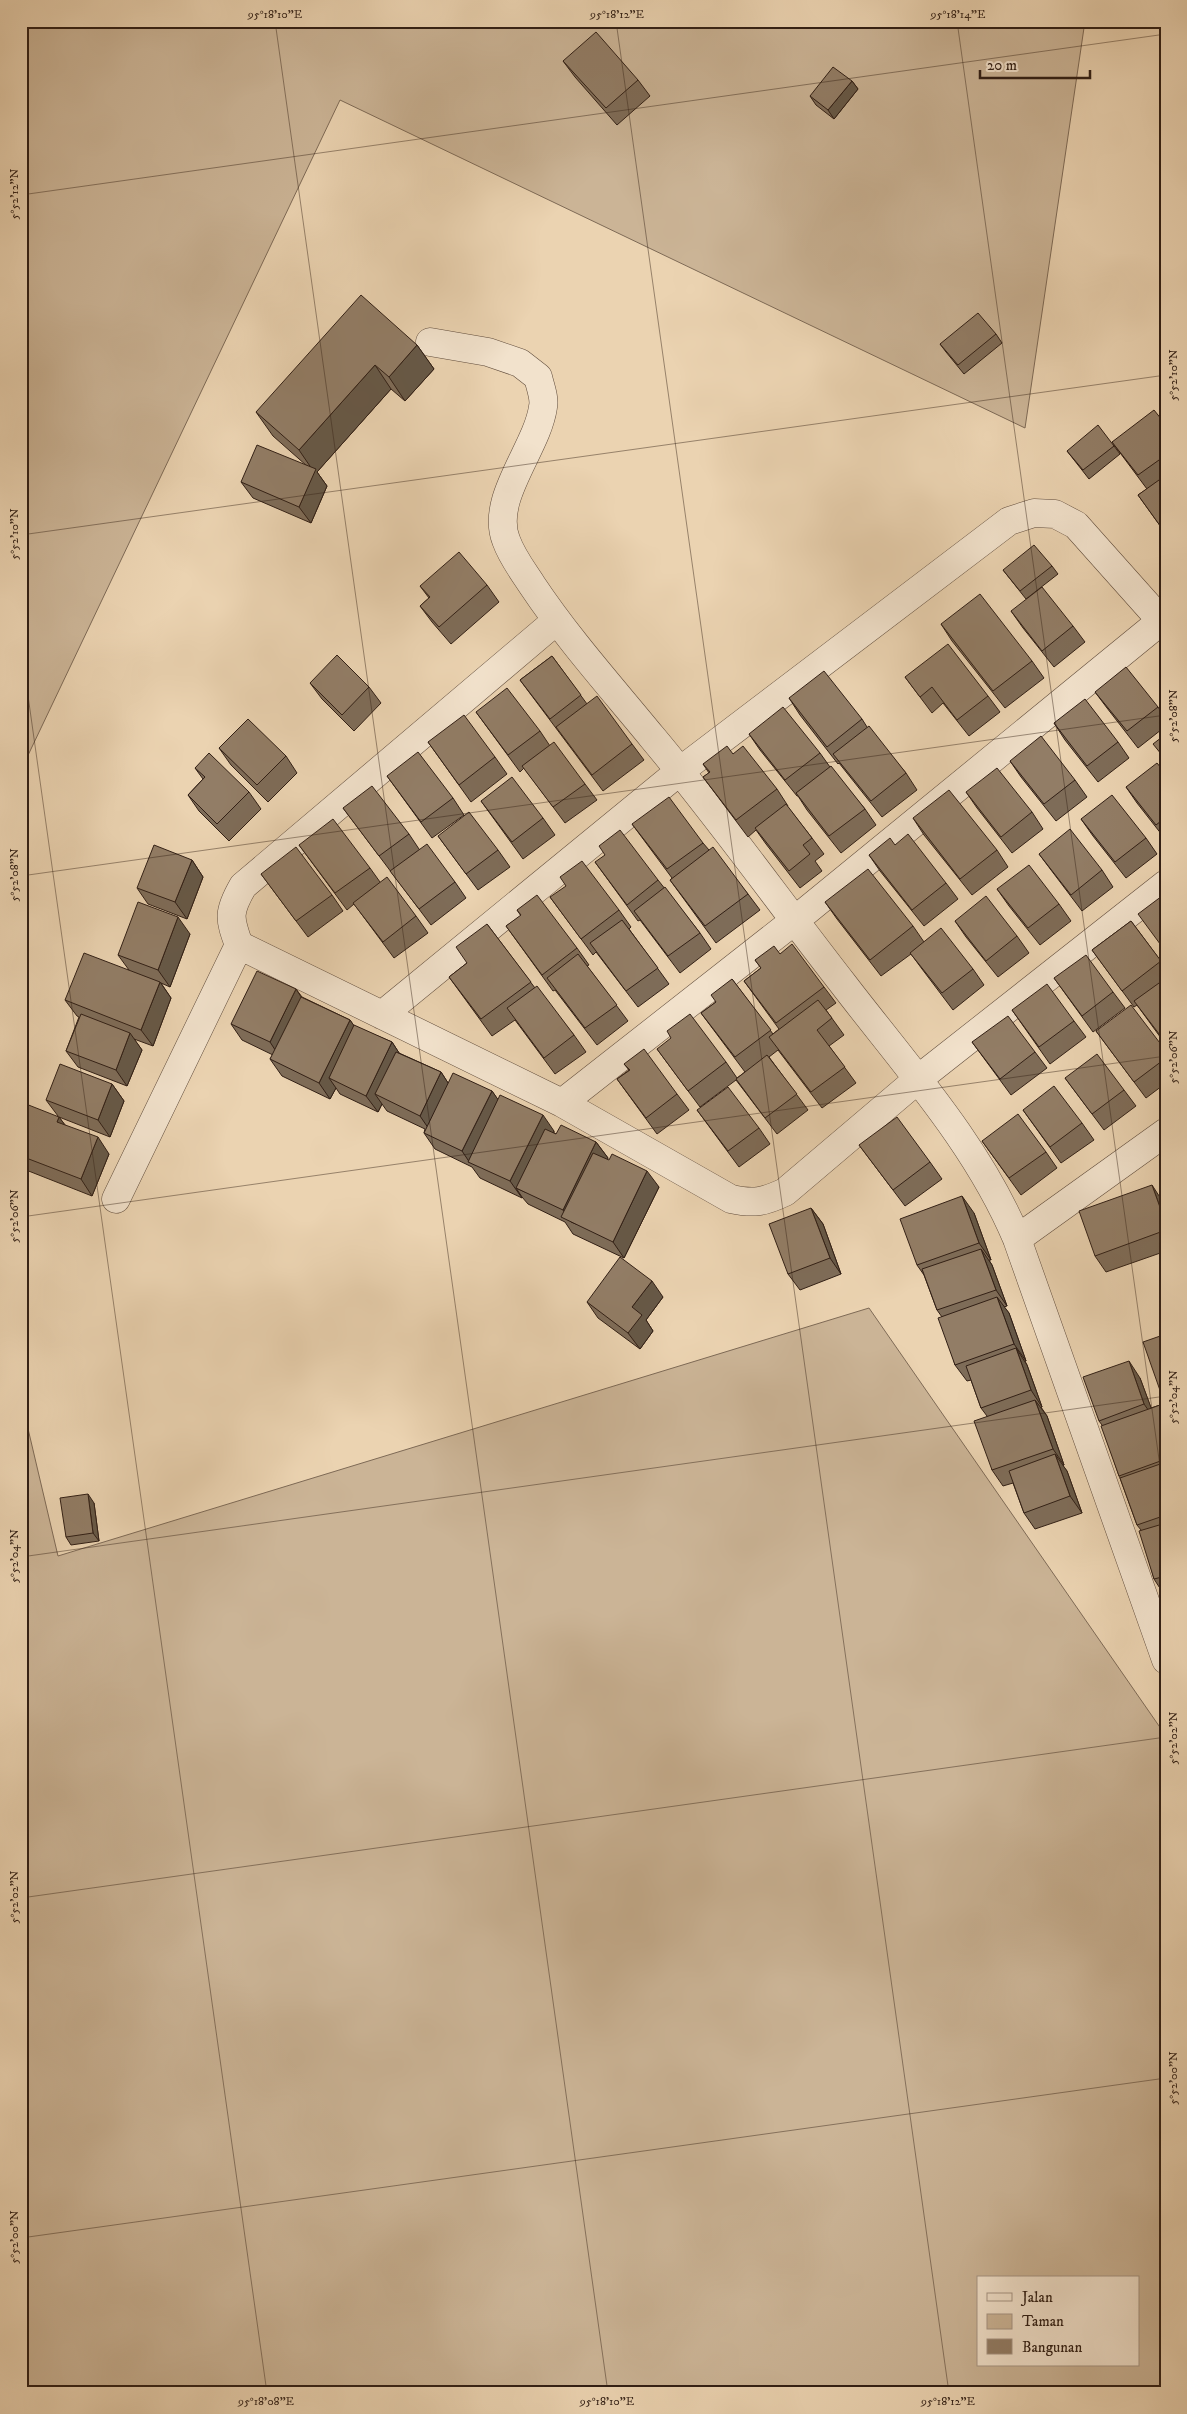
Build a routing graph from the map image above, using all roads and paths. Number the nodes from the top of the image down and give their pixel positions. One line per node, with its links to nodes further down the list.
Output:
1 (430, 342): 2 (street)
2 (556, 621): 4 (street); 7 (street)
3 (1164, 623): 4 (street); 6 (street)
4 (680, 771): 6 (street); 8 (street)
5 (1166, 884): 9 (street)
6 (794, 921): 9 (street); 10 (street)
7 (239, 945): 8 (street); 12 (street)
8 (382, 1015): 10 (street)
9 (917, 1080): 10 (street); 13 (street)
10 (562, 1103)
11 (1165, 1135): 13 (street)
12 (116, 1199)
13 (1017, 1239): 14 (street)
14 (1166, 1660)

